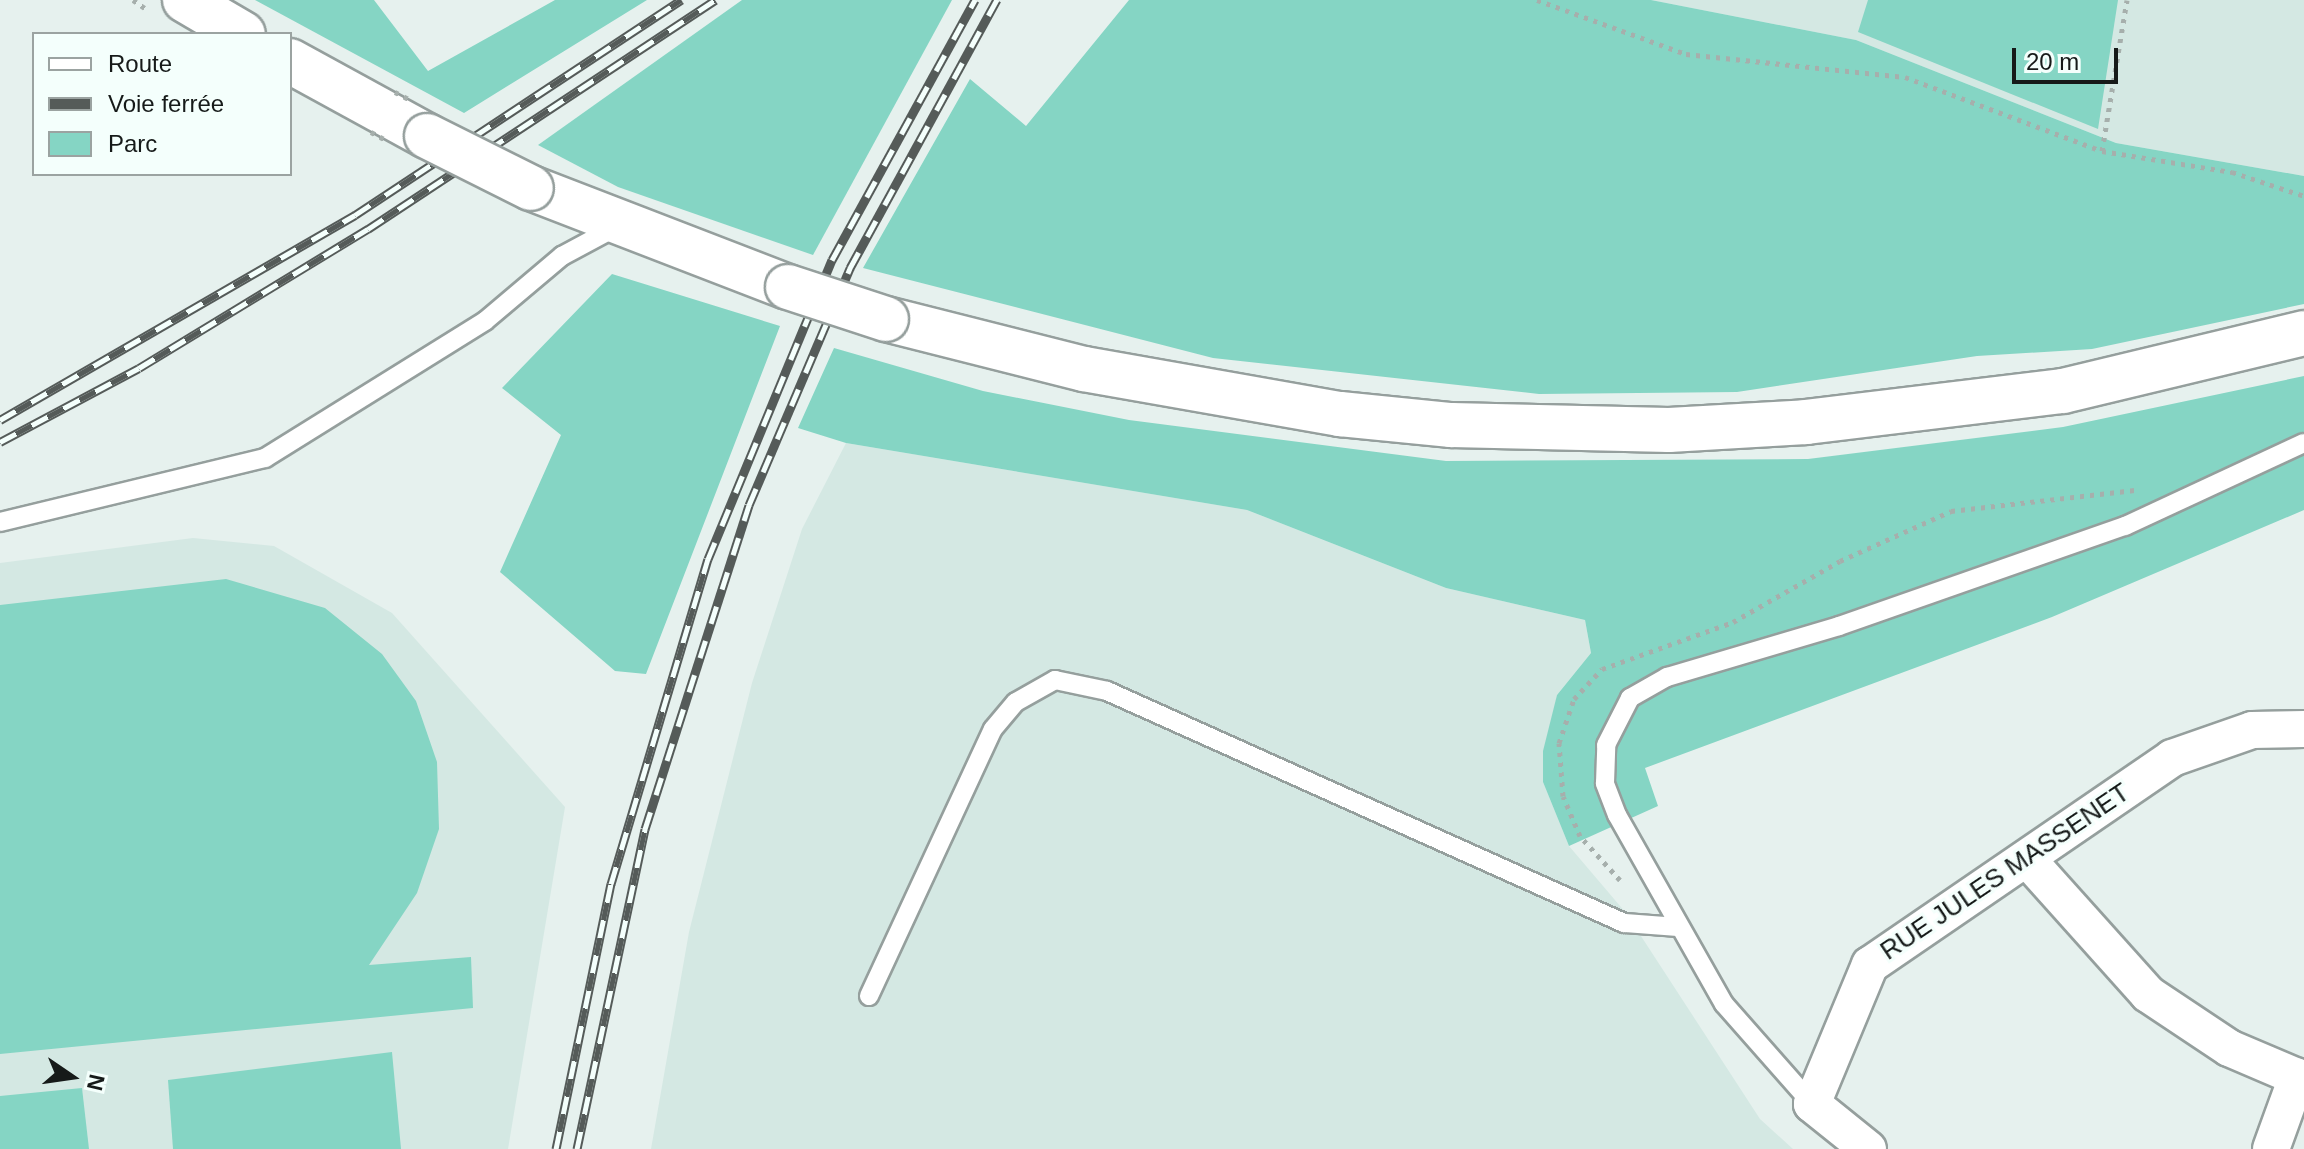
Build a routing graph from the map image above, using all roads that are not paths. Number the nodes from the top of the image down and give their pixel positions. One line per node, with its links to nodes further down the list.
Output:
1 (185, 0): 2 (main road)
2 (240, 32)
3 (292, 62): 4 (main road, bridge)
4 (620, 225): 5 (main road, bridge); 7 (lane)
5 (2304, 333)
6 (2304, 443): 10 (lane)
7 (0, 522)
8 (2304, 729): 9 (street, RUE JULES MASSENET)
9 (2027, 859): 12 (street); 13 (street, RUE JULES MASSENET)
10 (1679, 927): 11 (lane); 13 (lane)
11 (869, 996)
12 (2300, 1078): 16 (street)
13 (1812, 1104): 14 (lane); 15 (street)
14 (1840, 1149)
15 (1868, 1149)
16 (2271, 1149)

